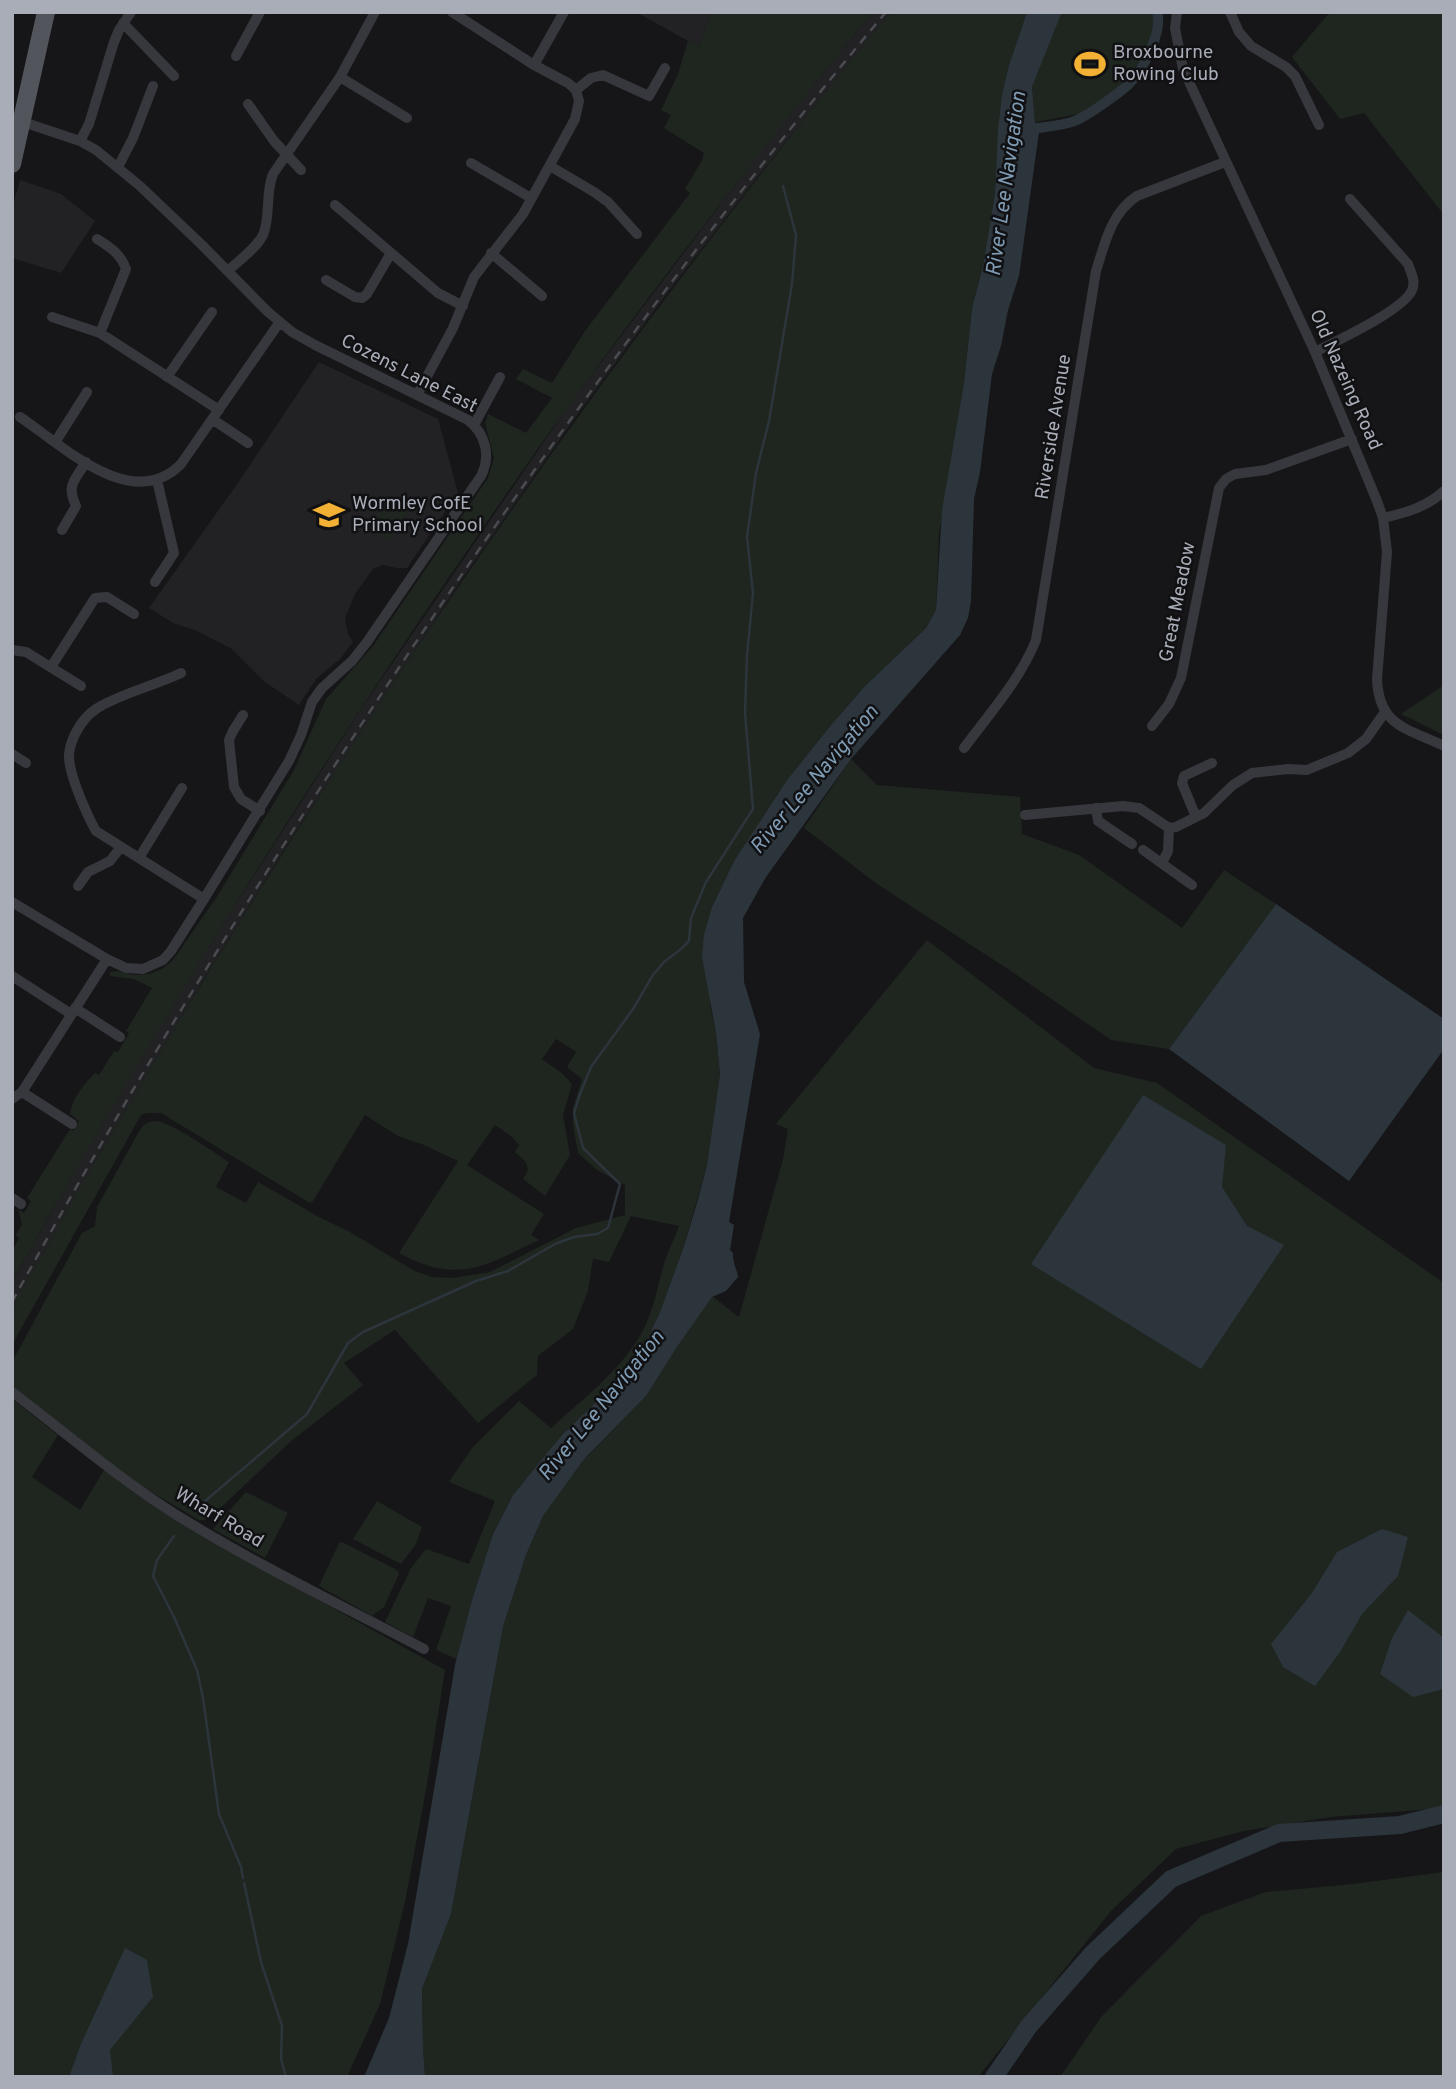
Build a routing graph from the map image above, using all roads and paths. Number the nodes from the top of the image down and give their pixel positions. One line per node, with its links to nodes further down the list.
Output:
1 (46, 12): 19 (main road)
2 (131, 12): 9 (street)
3 (260, 12): 10 (street)
4 (375, 12): 14 (street)
5 (452, 12): 11 (street)
6 (565, 12): 11 (street)
7 (1177, 12): 24 (street, Old Nazeing Road)
8 (1230, 12): 20 (street)
9 (123, 23): 13 (street); 21 (street)
10 (236, 56)
11 (534, 65): 16 (street)
12 (665, 68): 16 (street)
13 (174, 76)
14 (340, 77): 18 (street); 22 (street)
15 (153, 86): 27 (street)
16 (576, 90): 26 (street)
17 (248, 104): 22 (street)
18 (407, 118)
19 (23, 122): 21 (street, Cozens Lane East); 23 (main road)
20 (1319, 125)
21 (80, 141): 27 (street, Cozens Lane East)
22 (286, 153): 28 (street); 36 (street)
23 (13, 154)
24 (1225, 162): 44 (street, Old Nazeing Road); 70 (street, Riverside Avenue)
25 (471, 163): 29 (street)
26 (550, 166): 29 (street); 32 (street)
27 (118, 167): 36 (street, Cozens Lane East)
28 (301, 170)
29 (531, 198): 35 (street)
30 (1350, 199): 44 (street)
31 (335, 205): 34 (street)
32 (637, 234)
33 (97, 239): 43 (street)
34 (391, 253): 37 (street); 39 (street)
35 (491, 253): 38 (street); 39 (street)
36 (228, 271): 42 (street, Cozens Lane East)
37 (326, 280)
38 (542, 296)
39 (463, 306): 48 (street)
40 (212, 312): 45 (street)
41 (52, 317): 43 (street)
42 (279, 323): 48 (street, Cozens Lane East); 49 (street)
43 (100, 334): 45 (street)
44 (1315, 352): 52 (street, Old Nazeing Road)
45 (167, 377): 49 (street)
46 (500, 377): 51 (street)
47 (87, 392): 53 (street)
48 (417, 395): 51 (street, Cozens Lane East)
49 (216, 415): 54 (street); 56 (street)
50 (20, 417): 53 (street)
51 (474, 425): 76 (street, Cozens Lane East)
52 (1352, 439): 58 (street, Old Nazeing Road); 68 (street, Great Meadow)
53 (56, 441): 55 (street)
54 (248, 443)
55 (86, 462): 56 (street); 59 (street)
56 (157, 480): 60 (street)
57 (1444, 491): 58 (street)
58 (1383, 518): 66 (street, Old Nazeing Road)
59 (62, 530)
60 (155, 582)
61 (134, 614): 63 (street)
62 (12, 650): 63 (street)
63 (51, 667): 65 (street)
64 (181, 673): 81 (street)
65 (81, 686)
66 (1385, 712): 69 (street); 78 (street)
67 (243, 716): 76 (street)
68 (1152, 726)
69 (1444, 746)
70 (964, 748)
71 (12, 754): 72 (street)
72 (26, 762)
73 (1212, 763): 78 (street)
74 (182, 788): 83 (street)
75 (1096, 808): 77 (street); 79 (street); 80 (street)
76 (260, 811): 87 (street, Cozens Lane East)
77 (1025, 814)
78 (1196, 817): 79 (street)
79 (1169, 828): 84 (street)
80 (1132, 844)
81 (121, 846): 83 (street); 86 (street)
82 (1143, 850): 84 (street)
83 (139, 858): 87 (street)
84 (1162, 863): 85 (street)
85 (1192, 885)
86 (78, 886)
87 (204, 899): 89 (street, Cozens Lane East)
88 (12, 902): 89 (street, Cozens Lane East)
89 (107, 959): 91 (street)
90 (12, 976): 91 (street)
91 (73, 1011): 92 (street); 93 (street)
92 (120, 1037)
93 (22, 1091): 94 (street); 95 (street)
94 (12, 1099)
95 (72, 1124)
96 (12, 1392): 97 (street, Wharf Road)
97 (424, 1649)

